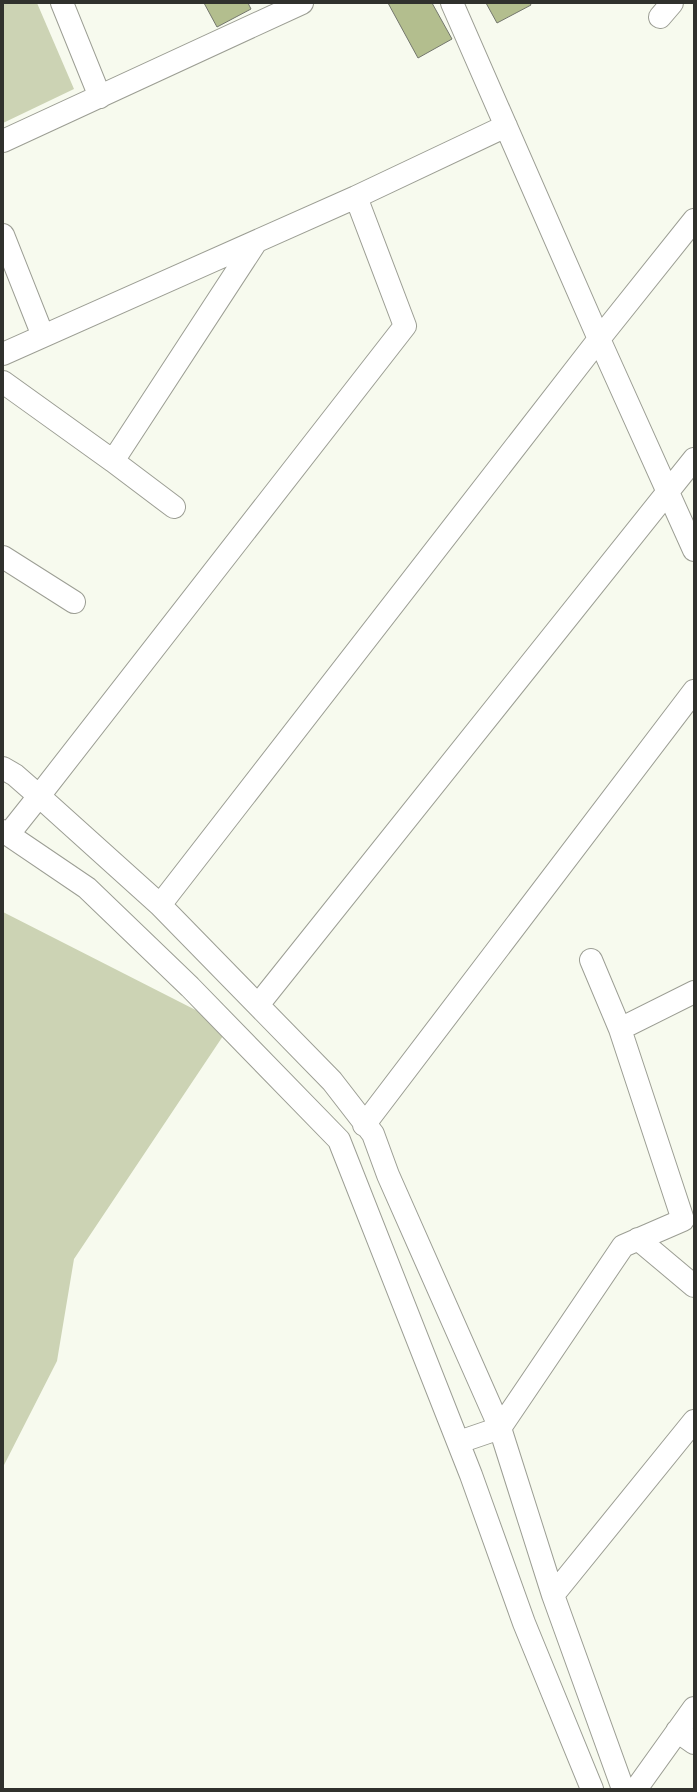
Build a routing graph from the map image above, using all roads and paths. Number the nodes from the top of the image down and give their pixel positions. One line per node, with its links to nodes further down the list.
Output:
1 (62, 3): 4 (street)
2 (302, 3): 4 (street)
3 (452, 3): 5 (street)
4 (100, 97): 6 (street)
5 (506, 126): 7 (street); 12 (street)
6 (3, 141)
7 (356, 197): 10 (street); 24 (street)
8 (694, 220): 12 (street)
9 (3, 235): 11 (street)
10 (256, 242): 11 (street); 16 (street)
11 (43, 336): 13 (street)
12 (599, 339): 17 (street); 26 (street)
13 (3, 354)
14 (3, 382): 16 (street)
15 (694, 460): 17 (street)
16 (113, 461): 18 (street)
17 (668, 492): 19 (street); 29 (street)
18 (174, 507)
19 (694, 550)
20 (3, 557): 21 (street)
21 (74, 602)
22 (694, 691): 31 (street)
23 (3, 768): 24 (street)
24 (40, 796): 25 (street); 26 (street)
25 (5, 833): 37 (street)
26 (160, 905): 29 (street)
27 (591, 960): 30 (street)
28 (694, 992): 30 (street)
29 (258, 1005): 31 (street)
30 (620, 1029): 32 (street)
31 (364, 1125): 36 (street)
32 (688, 1217): 33 (street)
33 (638, 1239): 34 (street); 36 (street)
34 (694, 1286)
35 (694, 1421): 38 (street)
36 (500, 1428): 37 (street); 38 (street)
37 (459, 1442): 41 (street)
38 (553, 1595): 42 (street)
39 (694, 1708): 40 (street)
40 (686, 1737): 43 (street)
41 (592, 1789)
42 (623, 1789)
43 (636, 1789)

